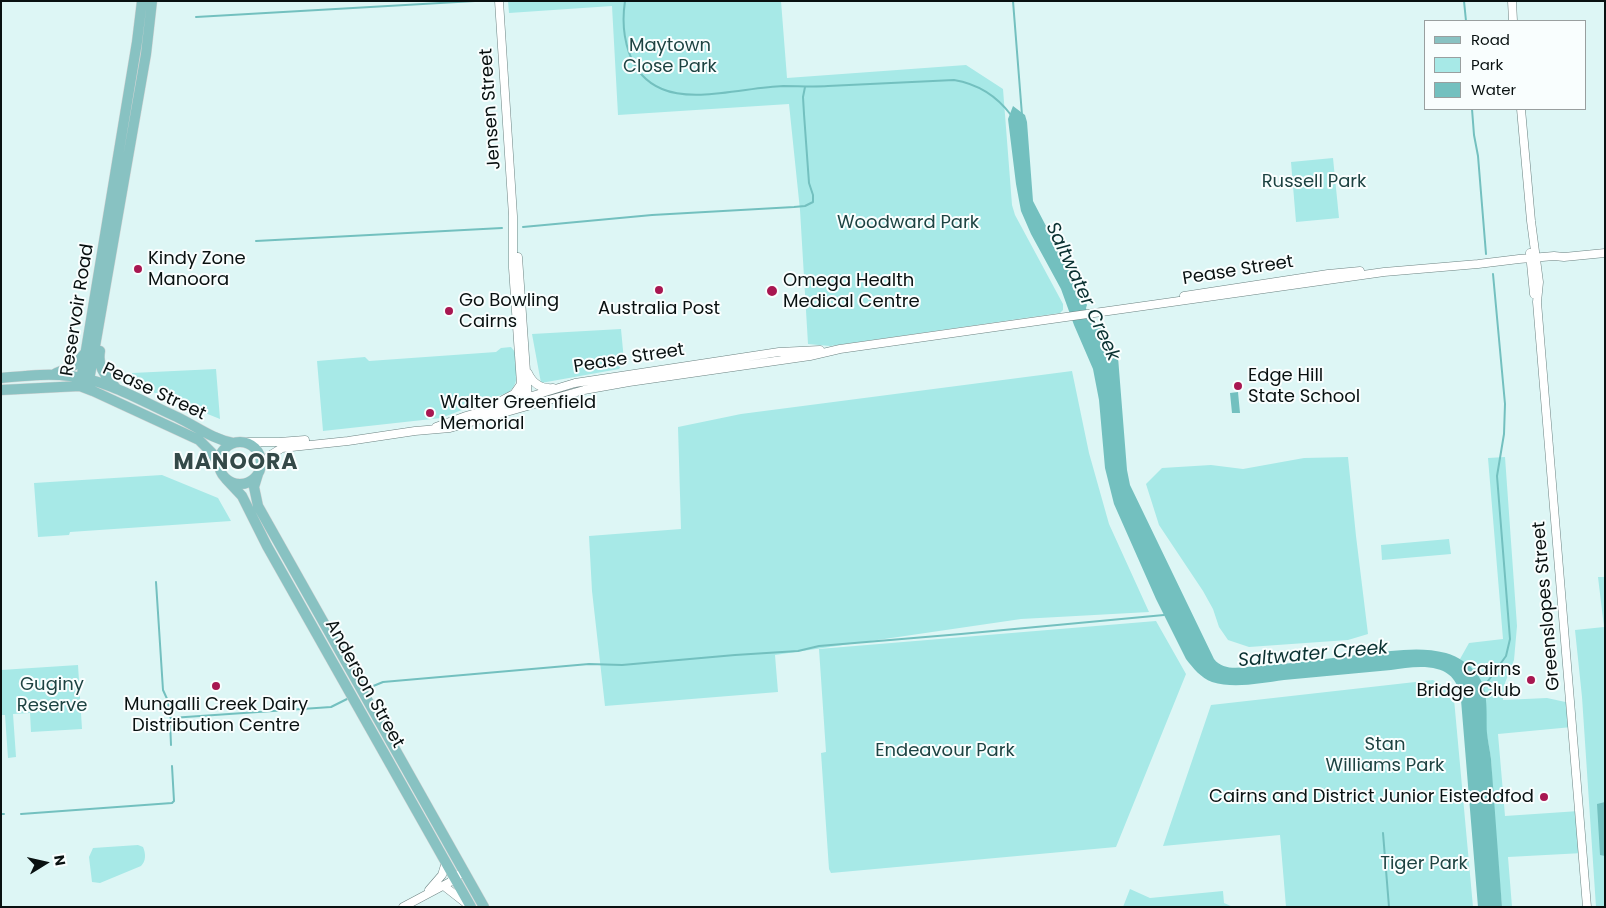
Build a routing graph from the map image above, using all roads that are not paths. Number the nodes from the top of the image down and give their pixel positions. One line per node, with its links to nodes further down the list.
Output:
1 (142, 1): 12 (main road, Reservoir Road)
2 (152, 1): 10 (main road, Reservoir Road)
3 (499, 1): 7 (street, Jensen Street)
4 (1512, 1): 5 (street)
5 (1513, 20)
6 (1521, 110): 9 (street, Greenslopes Street)
7 (513, 216): 13 (street, Jensen Street); 17 (street, Jensen Street)
8 (1605, 253): 9 (street, Pease Street)
9 (1534, 260): 11 (street, Pease Street); 40 (street, Greenslopes Street)
10 (103, 300): 16 (main road, Reservoir Road); 19 (main road)
11 (840, 349): 18 (street, Pease Street); 21 (street, Pease Street)
12 (86, 350): 14 (main road); 16 (main road, Reservoir Road)
13 (527, 369): 18 (street); 21 (street, Jensen Street)
14 (52, 374): 15 (main road, Pease Street); 16 (main road, Pease Street)
15 (1, 378)
16 (83, 381): 19 (main road, Pease Street); 20 (main road, Pease Street); 27 (main road, Pease Street)
17 (521, 384): 21 (street, Jensen Street); 22 (street)
18 (557, 387): 21 (street, Pease Street)
19 (117, 389): 26 (main road, Pease Street)
20 (1, 390)
21 (526, 401): 22 (street, Pease Street); 23 (street, Pease Street)
22 (480, 412): 23 (street, Pease Street)
23 (430, 430): 25 (street, Pease Street)
24 (245, 442): 25 (street, Pease Street); 26 (main road); 28 (main road)
25 (314, 442): 28 (street, Pease Street)
26 (233, 443): 27 (main road)
27 (219, 466): 29 (main road)
28 (260, 471): 29 (main road); 31 (main road, Anderson Street)
29 (226, 479): 30 (main road, Anderson Street)
30 (373, 732): 31 (main road); 32 (main road, Anderson Street)
31 (388, 737): 32 (main road); 34 (main road, Anderson Street)
32 (379, 743): 33 (main road, Anderson Street)
33 (446, 862): 34 (main road, Anderson Street); 36 (street)
34 (458, 875): 35 (street); 36 (street); 38 (main road, Anderson Street); 39 (main road, Anderson Street)
35 (444, 886): 36 (street); 38 (street)
36 (426, 892): 37 (street)
37 (403, 907)
38 (471, 907)
39 (484, 907)
40 (1587, 907)

